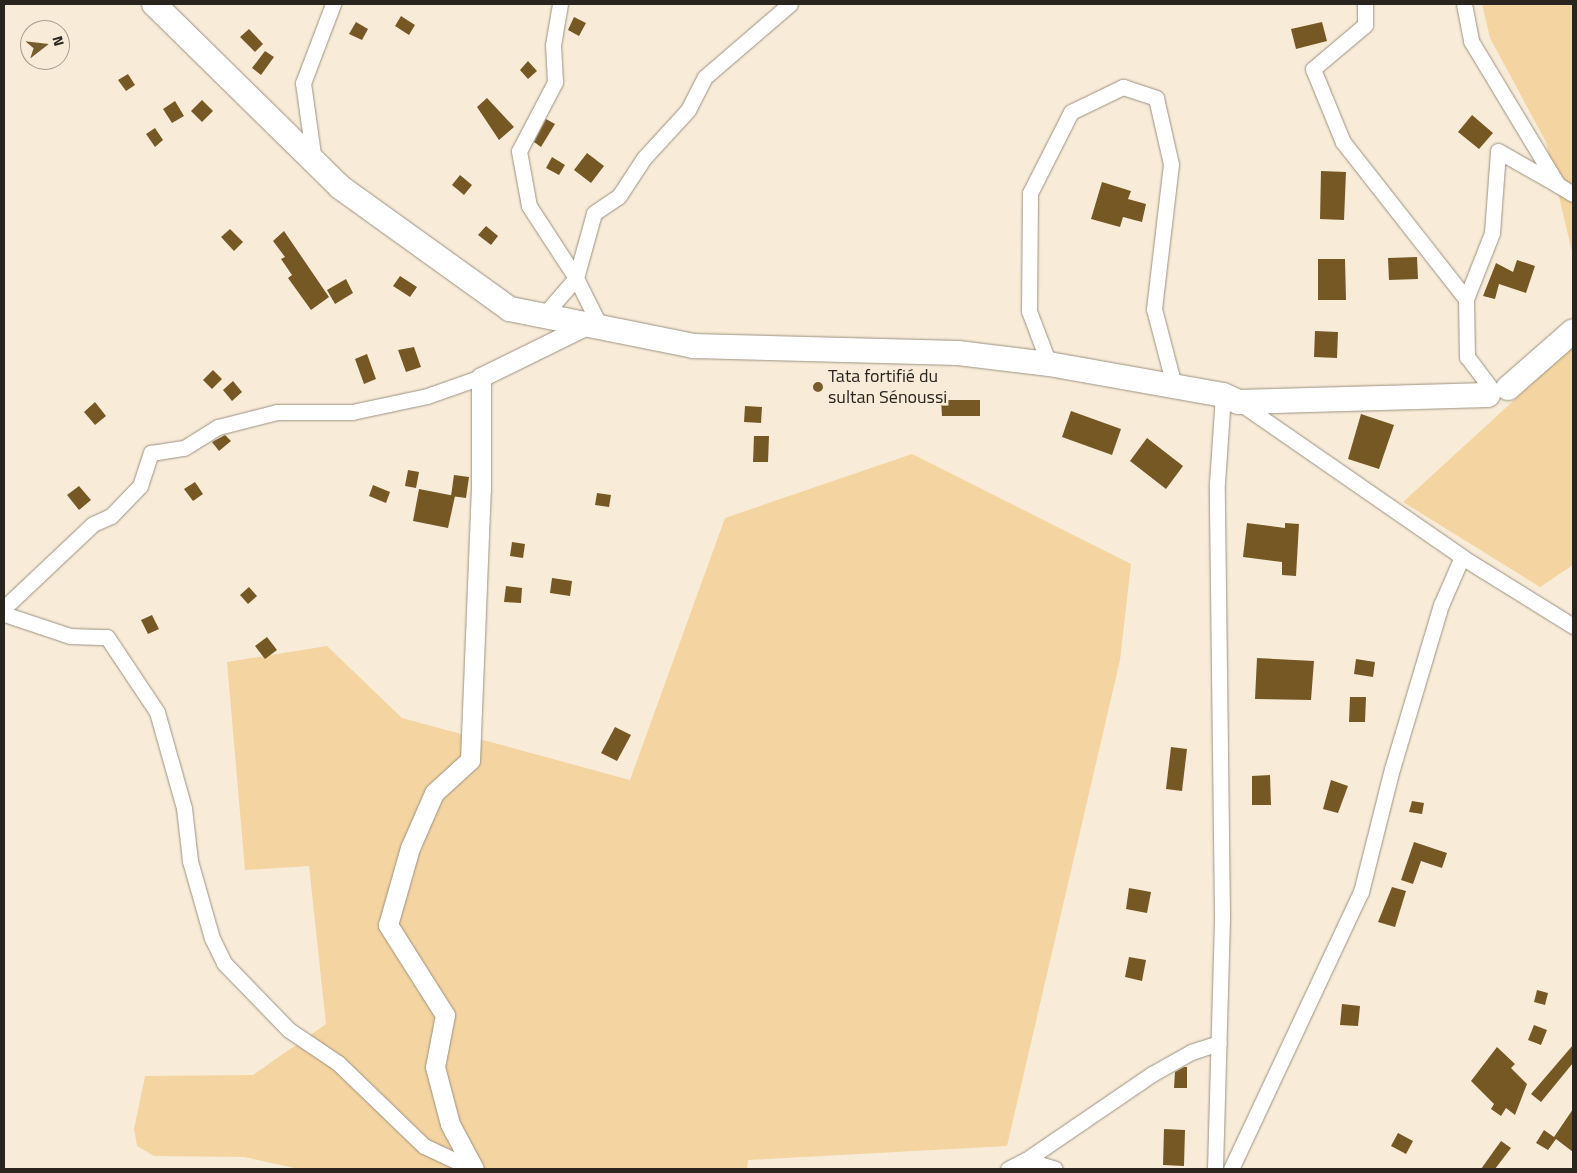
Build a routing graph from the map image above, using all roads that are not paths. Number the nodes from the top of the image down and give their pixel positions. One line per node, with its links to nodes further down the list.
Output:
1 (154, 4): 7 (main road)
2 (333, 4): 7 (street)
3 (560, 4): 10 (street)
4 (790, 4): 10 (street)
5 (1365, 4): 11 (street)
6 (1464, 4): 8 (street)
7 (314, 161): 12 (main road)
8 (1558, 184): 9 (street); 11 (street)
9 (1573, 194)
10 (576, 278): 12 (street); 13 (street)
11 (1466, 299): 18 (street)
12 (543, 316): 13 (main road)
13 (593, 328): 15 (main road); 16 (street)
14 (1573, 331): 18 (main road)
15 (1049, 364): 17 (main road); 17 (street)
16 (481, 377): 21 (street); 26 (street)
17 (1174, 385): 19 (main road)
18 (1495, 390): 19 (main road)
19 (1231, 398): 20 (street); 24 (street)
20 (1462, 557): 23 (street); 30 (street)
21 (4, 608)
22 (4, 614): 26 (street)
23 (1573, 626)
24 (1219, 1043): 25 (street); 29 (street)
25 (1026, 1160): 27 (street); 28 (street)
26 (473, 1169)
27 (1008, 1169)
28 (1054, 1169)
29 (1215, 1169)
30 (1230, 1169)

